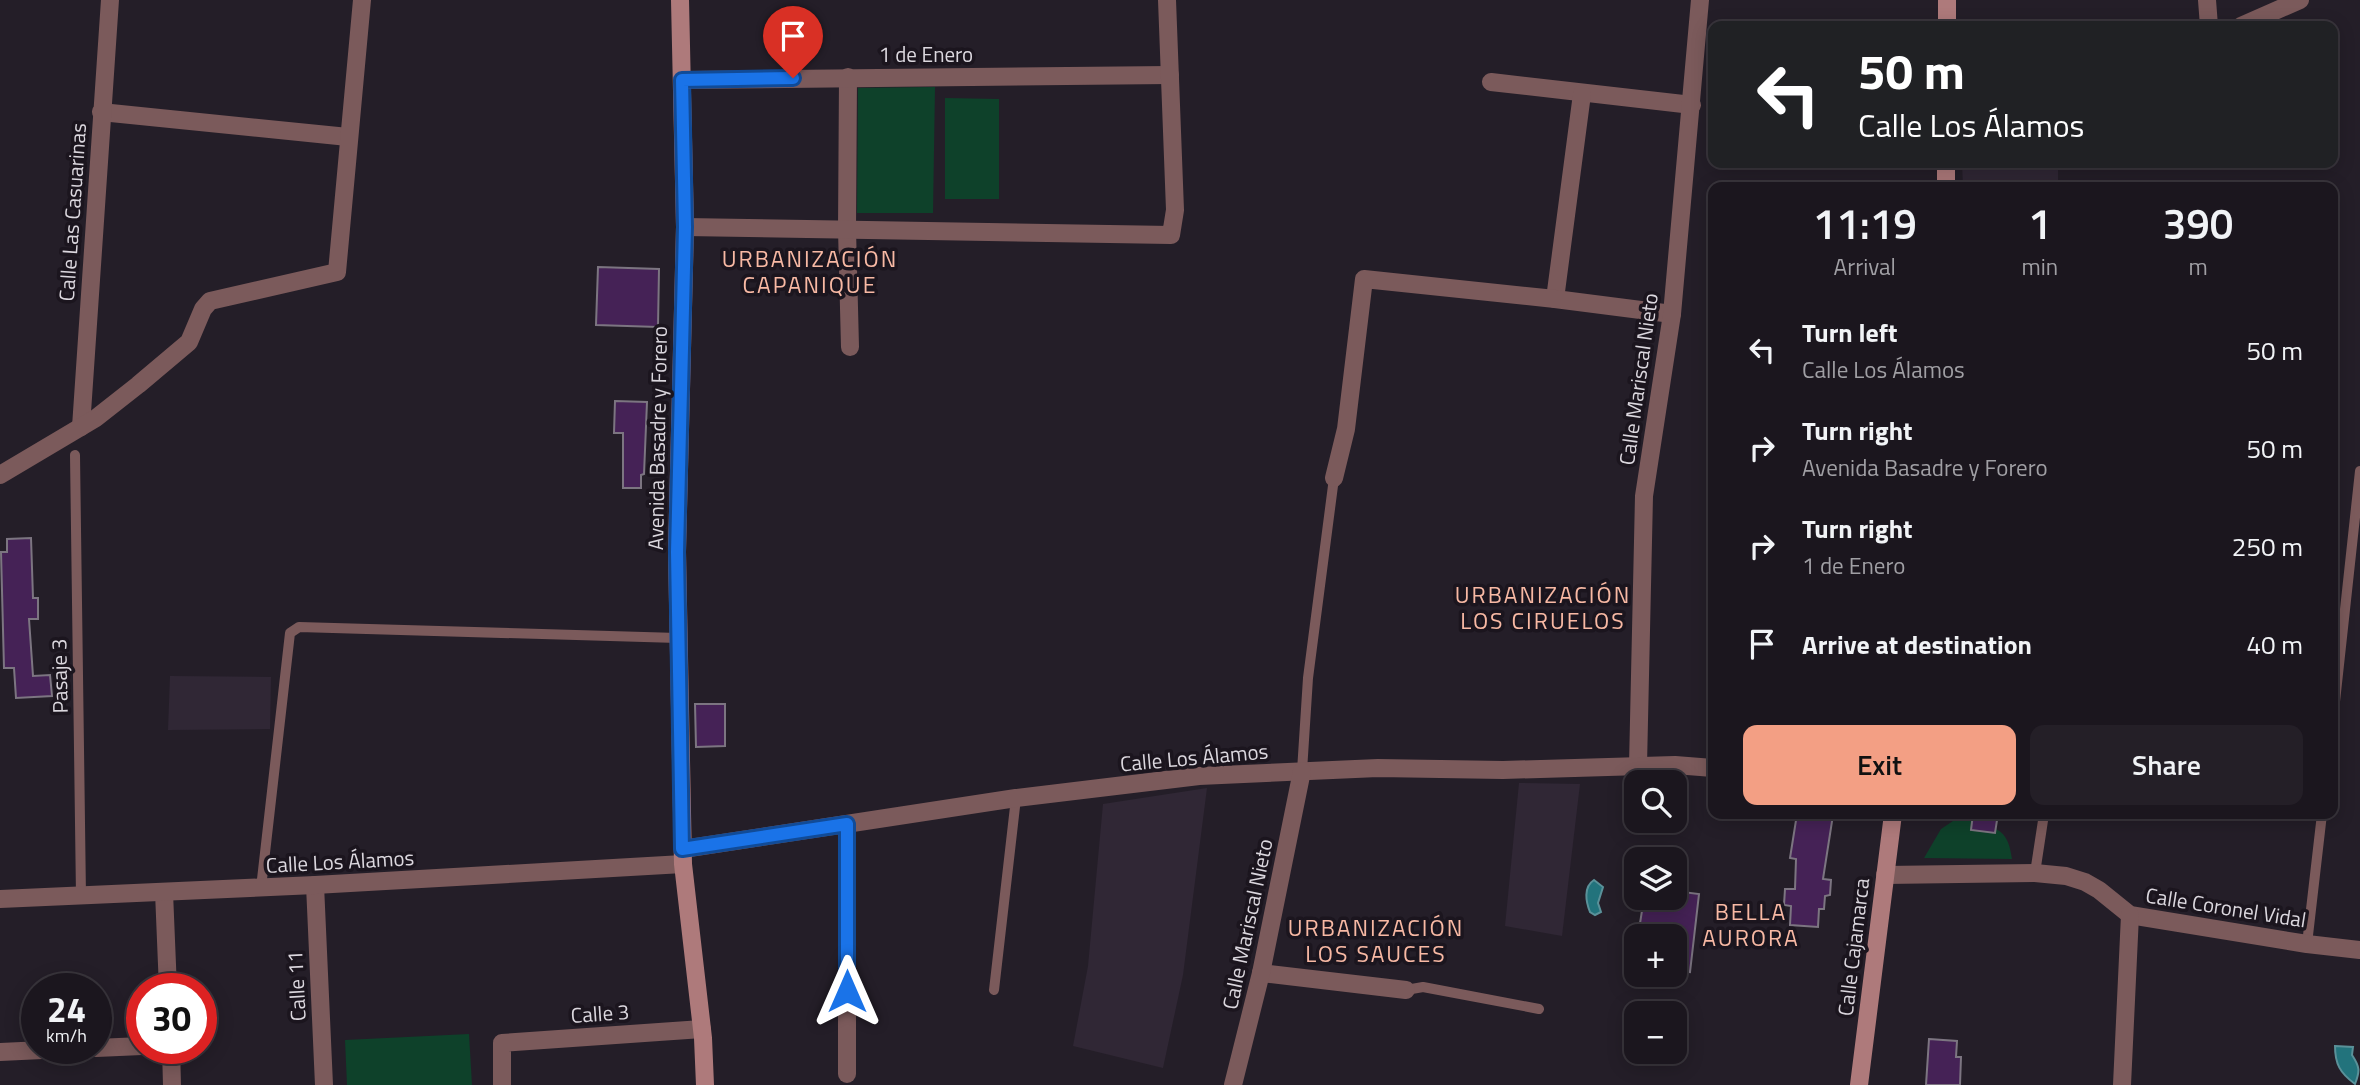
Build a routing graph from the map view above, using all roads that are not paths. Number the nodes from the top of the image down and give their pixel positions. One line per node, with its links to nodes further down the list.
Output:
1 (110, 0): 18 (street, Calle Las Casuarinas)
2 (362, 0): 19 (street)
3 (680, 0): 14 (street, Avenida Basadre y Forero)
4 (1167, 0): 12 (street)
5 (1700, 0): 17 (street, Calle Mariscal Nieto)
6 (1947, 0): 9 (street)
7 (2207, 0): 10 (street)
8 (2300, 0): 11 (street)
9 (1947, 21)
10 (2209, 21)
11 (2252, 21)
12 (1170, 75): 13 (street, 1 de Enero); 21 (street)
13 (848, 77): 14 (street, 1 de Enero); 21 (street)
14 (682, 80): 20 (street, Avenida Basadre y Forero)
15 (1491, 82): 16 (street)
16 (1582, 93): 17 (street); 22 (street)
17 (1692, 105): 23 (street, Calle Mariscal Nieto)
18 (101, 112): 19 (street); 25 (street, Calle Las Casuarinas)
19 (348, 137): 25 (street)
20 (685, 227): 21 (street); 31 (street, Avenida Basadre y Forero)
21 (847, 229): 24 (street)
22 (1555, 299): 23 (street); 29 (street)
23 (1672, 314): 33 (street, Calle Mariscal Nieto)
24 (850, 347)
25 (81, 427): 28 (street)
26 (75, 455): 47 (lane, Pasaje 3)
27 (2360, 471): 30 (lane)
28 (0, 475)
29 (1334, 478): 35 (lane)
30 (2359, 502): 32 (lane)
31 (678, 638): 41 (street, Avenida Basadre y Forero); 45 (lane)
32 (2338, 678)
33 (1638, 766): 34 (street, Calle Los Álamos); 35 (street, Calle Los Álamos)
34 (1708, 768)
35 (1302, 771): 36 (street, Calle Los Álamos); 53 (street, Calle Mariscal Nieto)
36 (1016, 798): 40 (street, Calle Los Álamos); 54 (lane)
37 (1892, 819): 43 (street, Calle Cajamarca)
38 (2043, 819): 42 (lane)
39 (2321, 819): 50 (lane)
40 (847, 824): 41 (street, Calle Los Álamos); 61 (street)
41 (682, 856): 44 (street, Calle Los Álamos); 57 (street, Avenida Basadre y Forero)
42 (2035, 873): 43 (street, Calle Coronel Vidal); 49 (street, Calle Coronel Vidal)
43 (1885, 875): 67 (street, Calle Cajamarca)
44 (315, 885): 45 (street, Calle Los Álamos); 63 (street, Calle 11)
45 (261, 888): 46 (street, Calle Los Álamos)
46 (164, 892): 47 (street, Calle Los Álamos); 52 (street)
47 (81, 896): 48 (street, Calle Los Álamos)
48 (0, 900)
49 (2130, 915): 50 (street, Calle Coronel Vidal); 68 (street)
50 (2307, 944): 51 (street, Calle Coronel Vidal)
51 (2360, 950)
52 (167, 973)
53 (1261, 973): 55 (street); 66 (street, Calle Mariscal Nieto)
54 (994, 990)
55 (1406, 990): 56 (lane)
56 (1539, 1009)
57 (702, 1029): 64 (street, Calle 3); 65 (street, Avenida Basadre y Forero)
58 (21, 1051): 59 (street)
59 (0, 1052)
60 (172, 1064): 62 (street)
61 (847, 1074)
62 (173, 1085)
63 (324, 1085)
64 (502, 1085)
65 (705, 1085)
66 (1233, 1085)
67 (1859, 1085)
68 (2122, 1085)

